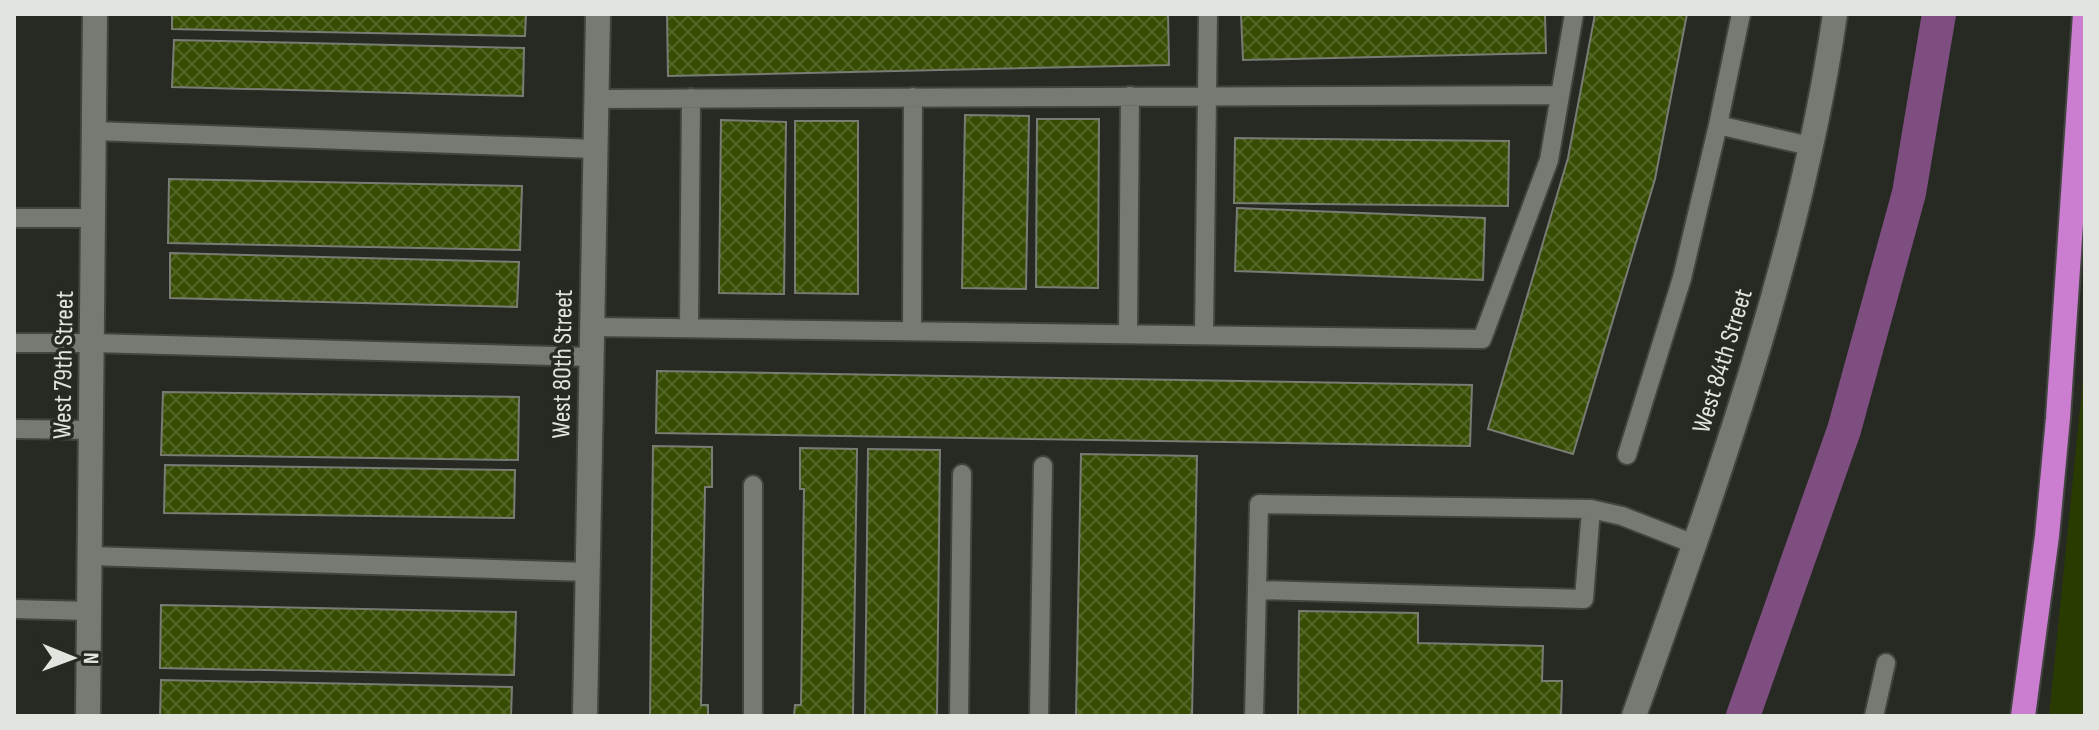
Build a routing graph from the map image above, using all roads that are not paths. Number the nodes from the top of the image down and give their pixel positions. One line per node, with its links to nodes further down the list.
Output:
1 (95, 14): 15 (street, West 79th Street)
2 (598, 14): 13 (street, West 80th Street)
3 (1208, 14): 8 (lane)
4 (1574, 14): 9 (lane)
5 (1741, 14): 14 (lane)
6 (1835, 14): 16 (street, West 84th Street)
7 (2085, 14): 50 (highway)
8 (1207, 95): 9 (lane); 10 (lane); 24 (lane)
9 (1560, 95): 24 (lane)
10 (1130, 96): 11 (lane); 23 (lane)
11 (913, 97): 12 (lane); 22 (lane)
12 (691, 98): 13 (lane); 21 (lane)
13 (596, 99): 17 (street, West 80th Street)
14 (1718, 125): 16 (lane); 30 (lane)
15 (94, 131): 17 (lane); 19 (street, West 79th Street)
16 (1810, 146): 35 (street, West 84th Street)
17 (595, 149): 20 (street, West 80th Street)
18 (14, 218): 19 (lane)
19 (93, 218): 26 (street, West 79th Street)
20 (592, 327): 21 (lane); 27 (street, West 80th Street)
21 (689, 328): 22 (lane)
22 (912, 331): 23 (lane)
23 (1128, 334): 24 (lane)
24 (1204, 335)
25 (14, 343): 26 (lane)
26 (92, 343): 27 (lane); 29 (street, West 79th Street)
27 (591, 357): 37 (street, West 80th Street)
28 (14, 429): 29 (lane)
29 (91, 430): 36 (street, West 79th Street)
30 (1627, 455)
31 (1043, 466): 46 (lane)
32 (962, 474): 45 (lane)
33 (753, 485): 44 (lane)
34 (1591, 509): 35 (lane); 38 (lane); 38 (lane)
35 (1694, 544): 48 (street, West 84th Street)
36 (90, 556): 37 (lane); 40 (street, West 79th Street)
37 (588, 572): 43 (street, West 80th Street)
38 (1257, 590): 47 (lane)
39 (14, 609): 40 (lane)
40 (89, 611): 42 (street, West 79th Street)
41 (1886, 663): 49 (lane)
42 (88, 716)
43 (585, 716)
44 (753, 716)
45 (959, 716)
46 (1039, 716)
47 (1254, 716)
48 (1634, 716)
49 (1874, 716)
50 (2023, 716)

